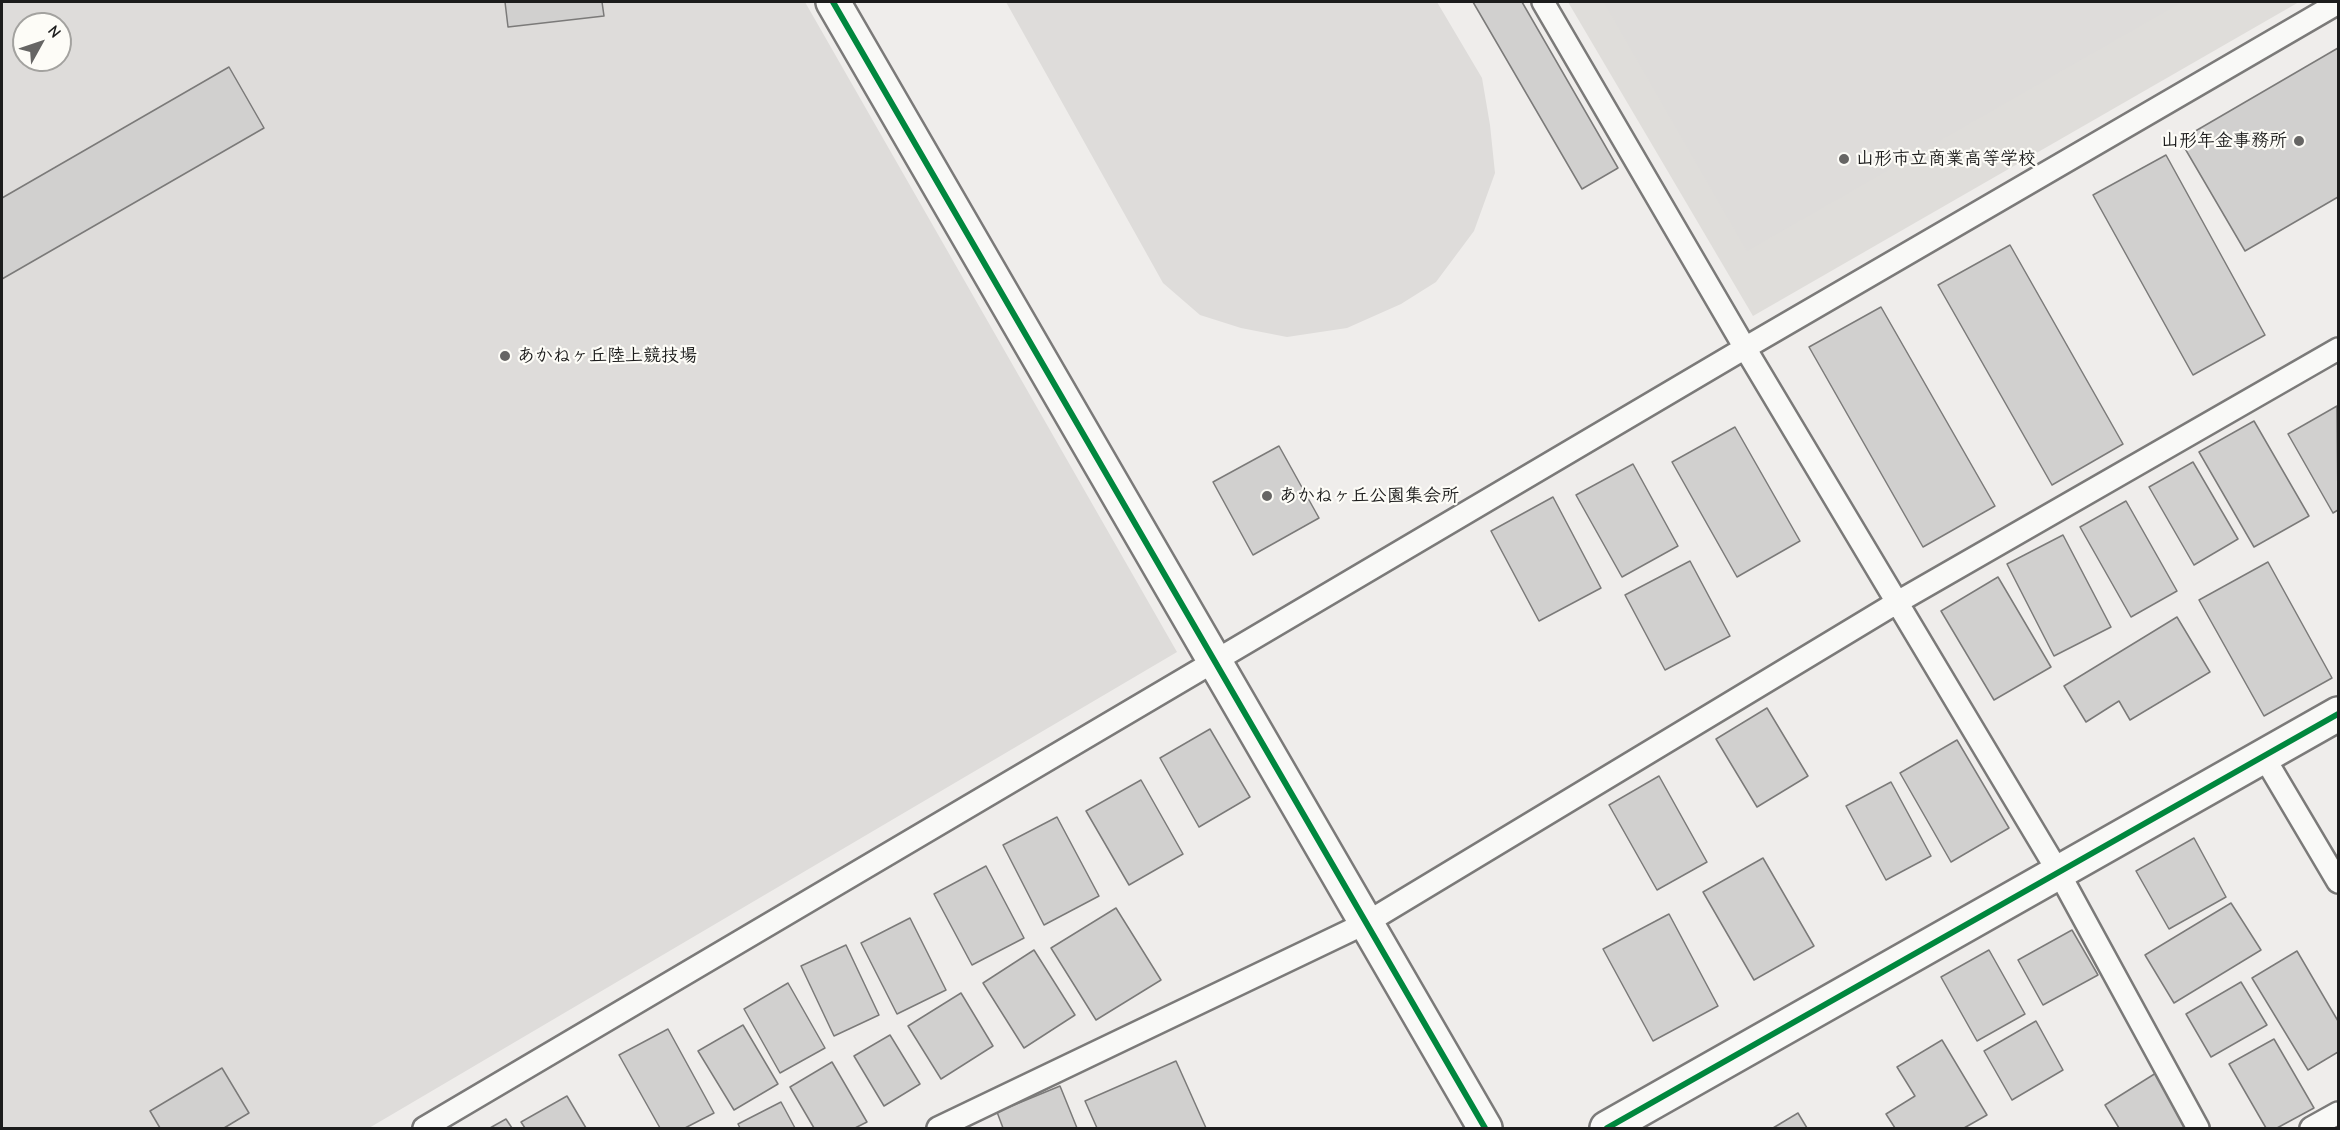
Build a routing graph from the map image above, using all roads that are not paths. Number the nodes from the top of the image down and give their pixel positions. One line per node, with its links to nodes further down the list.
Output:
1 (833, 2): 7 (street)
2 (1543, 2): 4 (lane)
3 (2338, 3): 4 (lane)
4 (1745, 348): 6 (lane); 7 (lane)
5 (2338, 349): 6 (lane)
6 (1896, 603): 10 (lane); 12 (lane)
7 (1215, 660): 12 (street); 14 (lane)
8 (2338, 714): 9 (street)
9 (2264, 757): 10 (street); 11 (lane)
10 (2059, 873): 17 (street); 18 (lane)
11 (2338, 882)
12 (1366, 923): 15 (lane); 16 (street)
13 (2338, 1113): 19 (lane)
14 (424, 1128)
15 (938, 1128)
16 (1485, 1128)
17 (1607, 1128)
18 (2198, 1128)
19 (2311, 1128)

